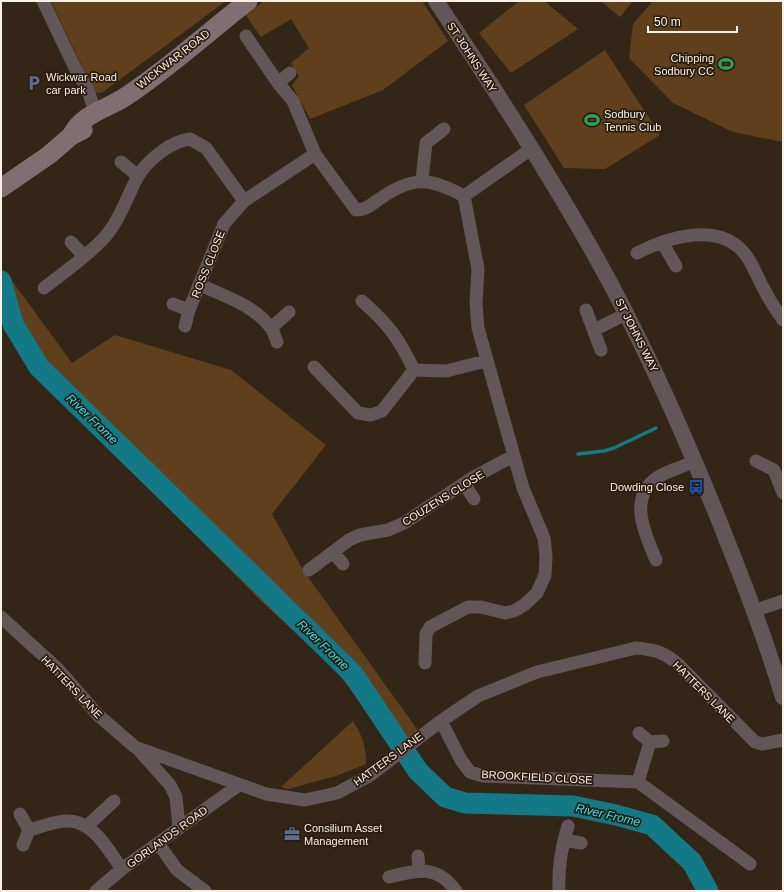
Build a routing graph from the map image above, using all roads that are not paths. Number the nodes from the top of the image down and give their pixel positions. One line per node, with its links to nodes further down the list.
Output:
1 (43, 1): 7 (street)
2 (248, 1): 7 (main road, WICKWAR ROAD)
3 (436, 1): 9 (street, ST JOHNS WAY)
4 (246, 36): 6 (street)
5 (290, 73): 6 (street)
6 (278, 83): 10 (street)
7 (95, 112): 14 (main road, WICKWAR ROAD)
8 (444, 129): 13 (street)
9 (531, 149): 15 (street); 29 (street, ST JOHNS WAY)
10 (315, 154): 13 (street); 16 (street, ROSS CLOSE)
11 (121, 162): 12 (street)
12 (138, 176): 16 (street); 20 (street)
13 (422, 180): 15 (street)
14 (1, 188)
15 (464, 196): 36 (street)
16 (244, 201): 22 (street, ROSS CLOSE)
17 (71, 242): 20 (street)
18 (662, 242): 19 (street); 21 (street); 30 (street)
19 (637, 253)
20 (84, 256): 23 (street)
21 (676, 266)
22 (200, 285): 26 (street, ROSS CLOSE); 32 (street)
23 (44, 288)
24 (362, 301): 38 (street)
25 (172, 304): 26 (street, ROSS CLOSE)
26 (189, 310): 31 (street, ROSS CLOSE)
27 (586, 310): 33 (street)
28 (290, 312): 32 (street)
29 (626, 314): 33 (street); 40 (street, ST JOHNS WAY)
30 (783, 320)
31 (185, 326)
32 (271, 328): 34 (street)
33 (594, 330): 35 (street)
34 (276, 342)
35 (601, 350)
36 (486, 361): 38 (street); 39 (street)
37 (314, 367): 38 (street)
38 (414, 370)
39 (513, 456): 43 (street, COUZENS CLOSE); 53 (street)
40 (695, 461): 47 (street); 51 (street, ST JOHNS WAY)
41 (756, 461): 42 (street)
42 (778, 466): 44 (street)
43 (464, 484): 45 (street); 46 (street, COUZENS CLOSE)
44 (783, 493)
45 (474, 498)
46 (334, 552): 48 (street); 49 (street, COUZENS CLOSE)
47 (656, 560)
48 (343, 564)
49 (309, 570)
50 (783, 601): 51 (street)
51 (754, 611): 54 (street, ST JOHNS WAY)
52 (1, 617): 60 (street, HATTERS LANE)
53 (425, 663)
54 (783, 697)
55 (441, 721): 57 (street, HATTERS LANE); 61 (street, BROOKFIELD CLOSE); 62 (street, HATTERS LANE)
56 (639, 733): 59 (street)
57 (783, 740)
58 (663, 741): 59 (street)
59 (650, 742): 61 (street)
60 (135, 747): 62 (street, HATTERS LANE); 67 (street)
61 (638, 782): 74 (street)
62 (239, 785): 67 (street, GORLANDS ROAD)
63 (114, 800): 65 (street)
64 (20, 814): 68 (street)
65 (87, 826): 68 (street); 75 (street)
66 (568, 826): 69 (street)
67 (179, 827): 70 (street, GORLANDS ROAD)
68 (29, 830): 72 (street)
69 (564, 840): 71 (street); 81 (street)
70 (158, 843): 75 (street, GORLANDS ROAD); 79 (street)
71 (581, 843)
72 (23, 845)
73 (418, 856): 76 (street)
74 (750, 864)
75 (122, 869): 78 (street, GORLANDS ROAD)
76 (419, 870): 77 (street); 80 (street)
77 (389, 877)
78 (96, 891)
79 (206, 891)
80 (456, 891)
81 (559, 891)

